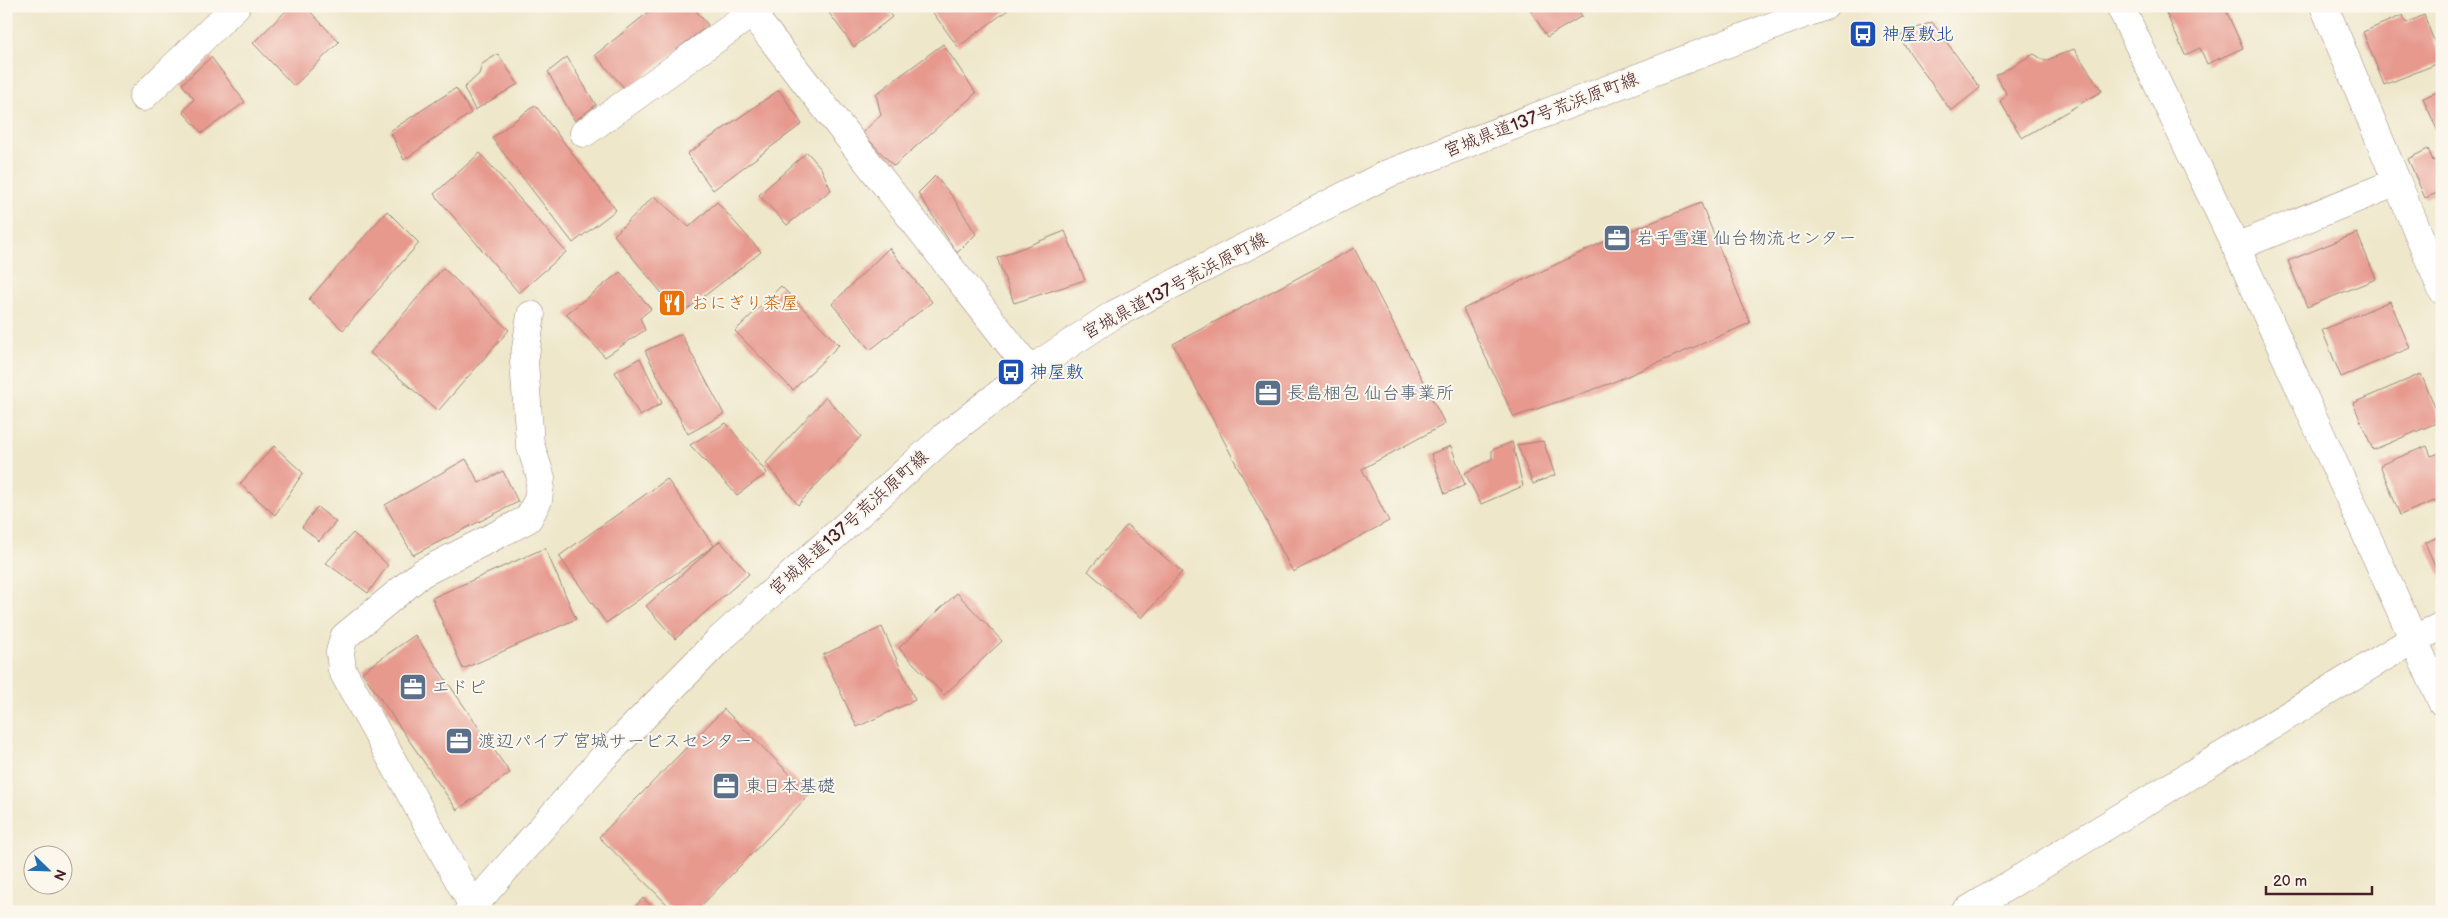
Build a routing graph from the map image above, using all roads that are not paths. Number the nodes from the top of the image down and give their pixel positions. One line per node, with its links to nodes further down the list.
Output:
1 (236, 6): 6 (street)
2 (1826, 6): 12 (street, 宮城県道137号荒浜原町線)
3 (2120, 6): 9 (street)
4 (2324, 6): 8 (street)
5 (753, 9): 7 (street); 12 (street)
6 (143, 97)
7 (584, 132)
8 (2397, 182): 9 (street); 10 (street)
9 (2236, 247): 14 (street)
10 (2442, 290)
11 (531, 315): 16 (street)
12 (1030, 370): 16 (street, 宮城県道137号荒浜原町線)
13 (2442, 626): 14 (street)
14 (2412, 640): 15 (street); 17 (street)
15 (2442, 702)
16 (471, 909)
17 (1966, 912)

